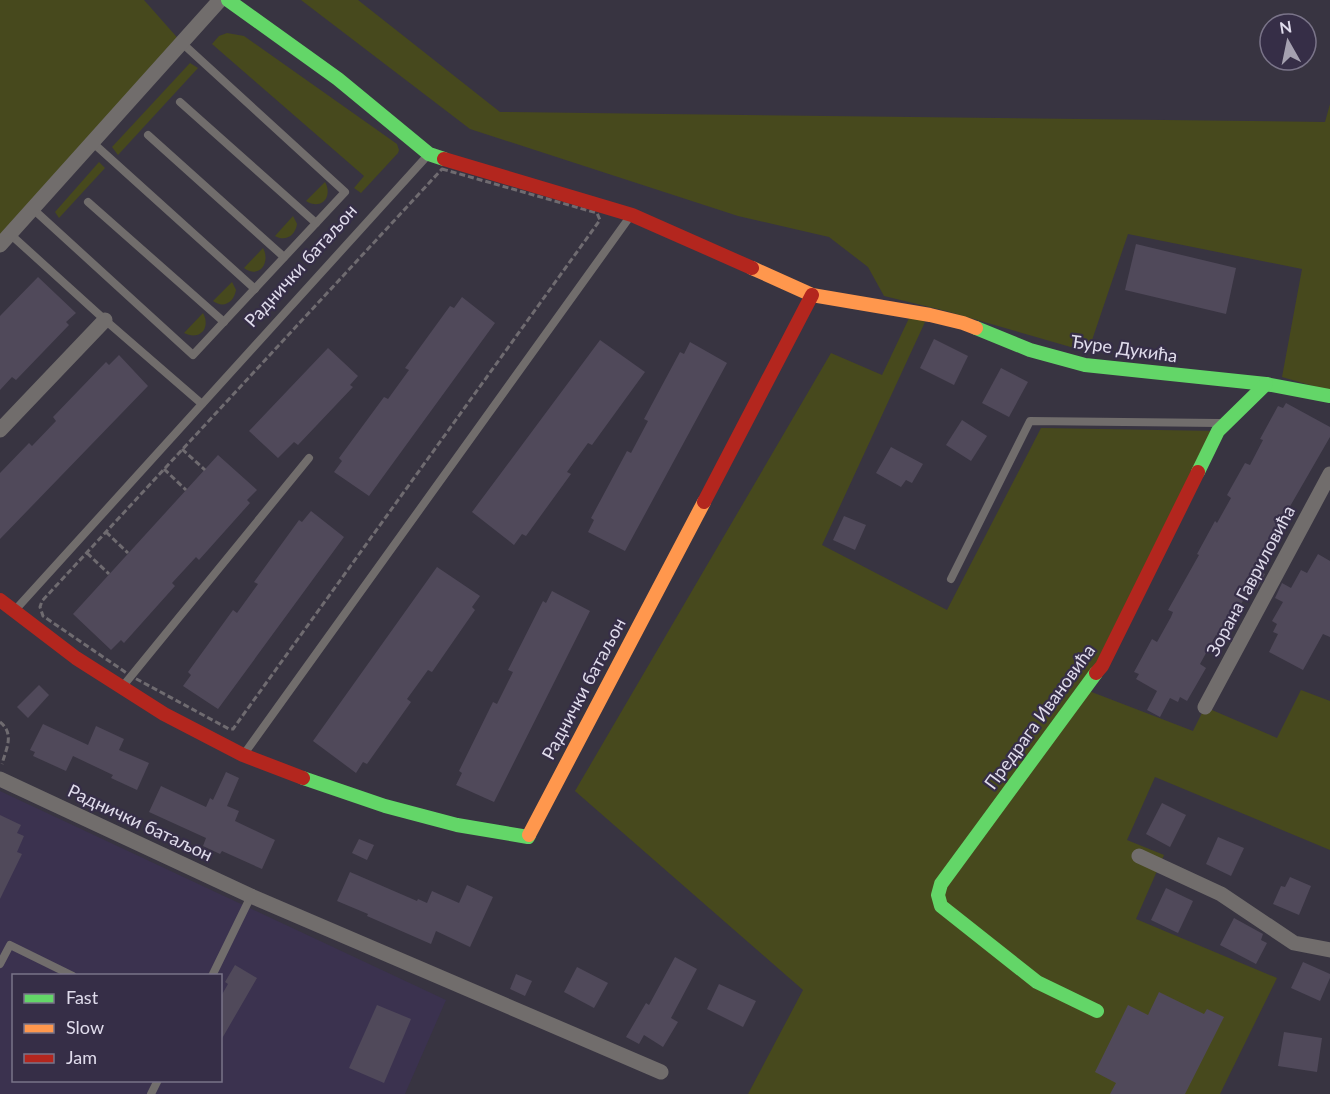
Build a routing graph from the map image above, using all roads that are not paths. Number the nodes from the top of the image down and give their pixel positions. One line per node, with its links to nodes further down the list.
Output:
1 (220, 0): 3 (street)
2 (228, 0): 7 (street)
3 (182, 43): 6 (street); 11 (lane)
4 (180, 102): 11 (lane)
5 (148, 135): 13 (lane)
6 (93, 142): 9 (street); 14 (lane)
7 (429, 154): 10 (street, Ђуре Дукића); 20 (lane, Раднички батаљон)
8 (88, 202): 17 (lane)
9 (33, 209): 12 (street); 17 (lane)
10 (632, 215): 15 (street, Ђуре Дукића); 30 (lane)
11 (316, 223): 13 (lane)
12 (5, 240): 16 (lane)
13 (284, 257): 14 (lane)
14 (255, 289): 17 (lane)
15 (812, 295): 18 (street, Ђуре Дукића); 30 (street, Раднички батаљон)
16 (105, 320): 20 (lane); 22 (street)
17 (224, 322)
18 (1266, 384): 19 (street, Ђуре Дукића); 21 (street, Предрага Ивановића)
19 (1330, 396)
20 (202, 404): 27 (lane, Раднички батаљон)
21 (1227, 423): 25 (lane); 38 (street, Предрага Ивановића)
22 (0, 430)
23 (309, 458): 28 (lane)
24 (1330, 474): 29 (street, Зорана Гавриловића)
25 (951, 579)
26 (0, 600): 27 (street, Раднички батаљон)
27 (14, 611): 28 (street, Раднички батаљон)
28 (127, 682): 30 (street, Раднички батаљон)
29 (1205, 707)
30 (243, 755)
31 (0, 779): 33 (street, Раднички батаљон)
32 (1139, 856): 34 (street)
33 (251, 896): 37 (lane); 39 (street, Раднички батаљон)
34 (1330, 950)
35 (0, 964): 36 (lane)
36 (71, 974)
37 (212, 974)
38 (1098, 1011)
39 (661, 1072)

